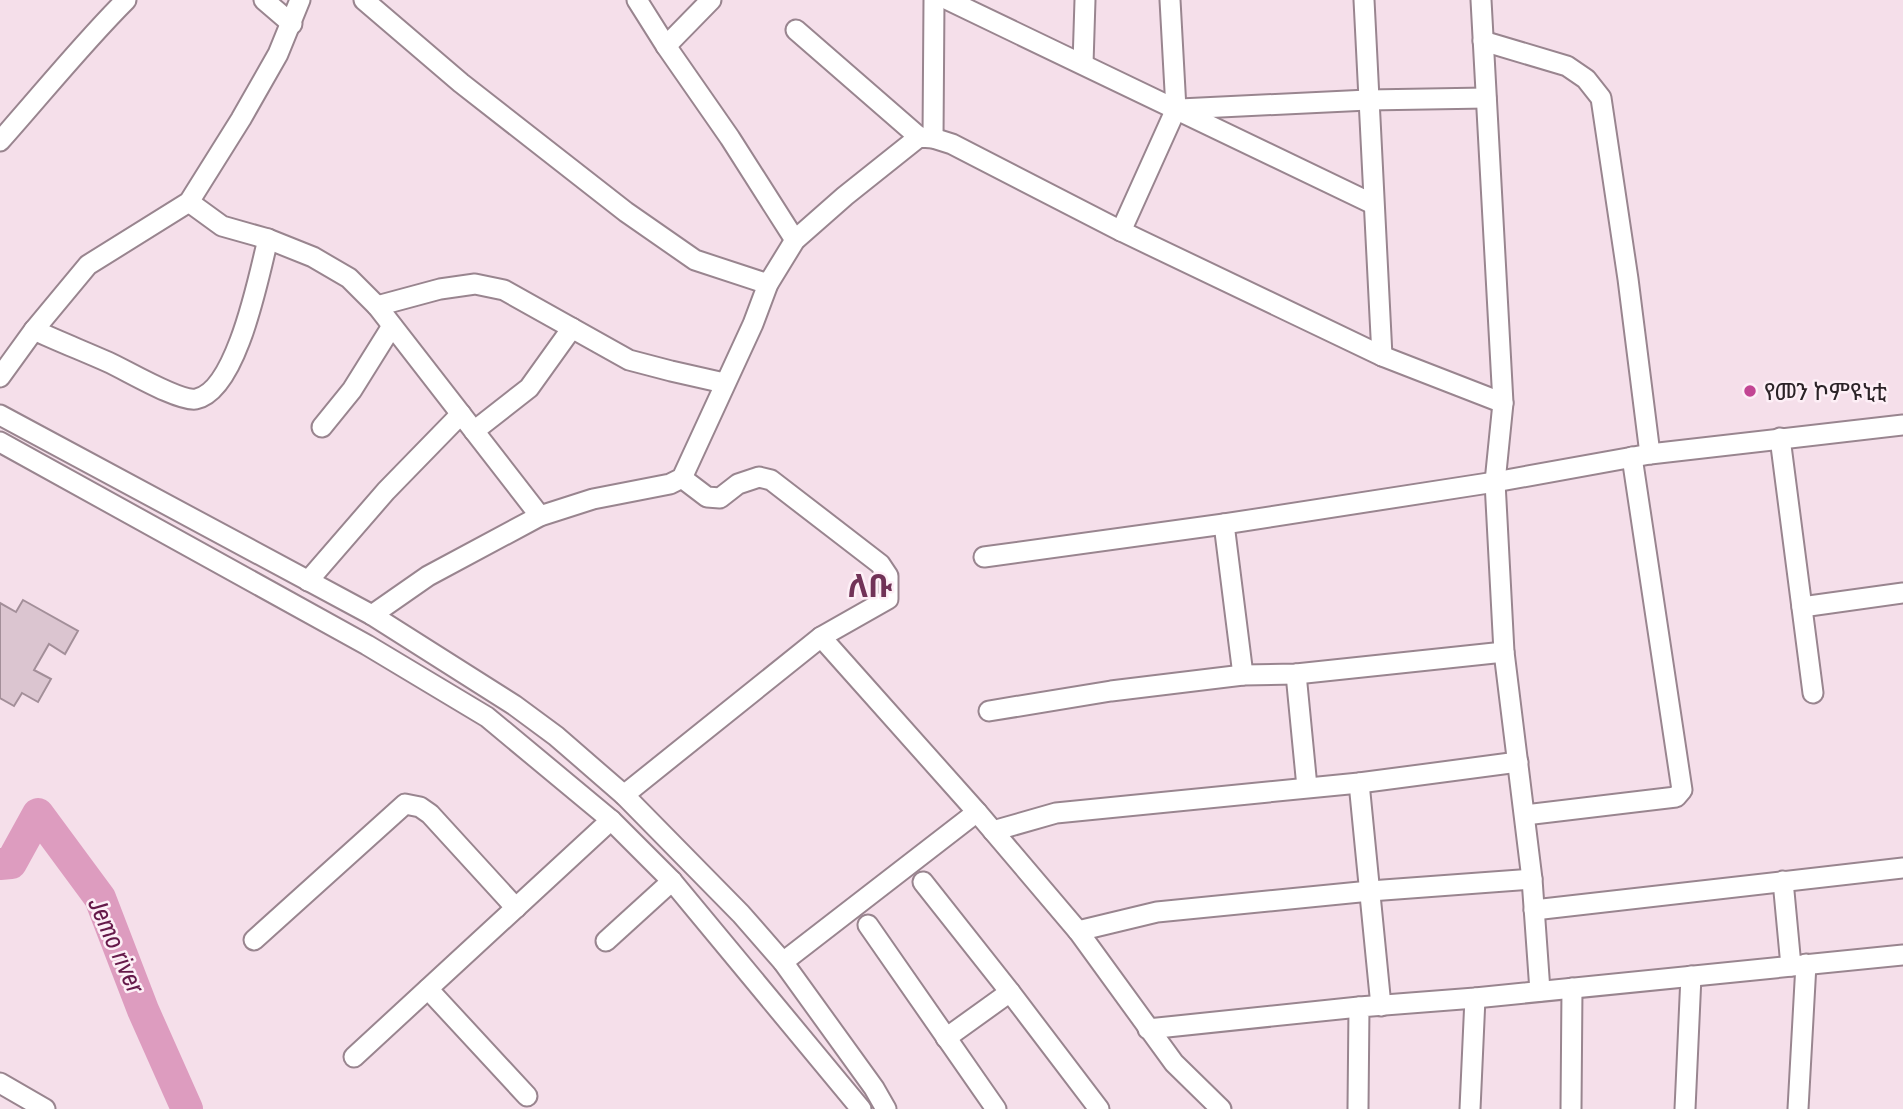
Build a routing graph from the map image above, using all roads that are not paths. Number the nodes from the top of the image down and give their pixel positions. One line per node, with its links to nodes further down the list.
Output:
1 (125, 0): 22 (street)
2 (264, 0): 13 (street)
3 (300, 0): 13 (street)
4 (364, 0): 28 (street)
5 (637, 0): 16 (street)
6 (711, 0): 16 (street)
7 (934, 0): 21 (street)
8 (948, 0): 17 (street)
9 (1085, 0): 17 (street)
10 (1170, 0): 20 (street)
11 (1364, 0): 19 (street)
12 (1481, 0): 15 (street)
13 (292, 24): 23 (street)
14 (796, 30): 21 (street)
15 (1483, 41): 18 (street); 44 (street)
16 (666, 46): 27 (street)
17 (1083, 64): 20 (street)
18 (1486, 98): 19 (street); 36 (street)
19 (1368, 100): 20 (street); 24 (street)
20 (1176, 109): 24 (street); 25 (street)
21 (926, 137): 25 (street); 27 (street)
22 (0, 141)
23 (189, 202): 26 (street); 32 (street)
24 (1373, 204): 33 (street)
25 (1121, 231): 33 (street)
26 (268, 239): 29 (street); 32 (street)
27 (795, 240): 28 (street)
28 (768, 284): 35 (street)
29 (377, 306): 30 (street); 31 (street)
30 (392, 326): 37 (street); 40 (street)
31 (572, 328): 35 (street); 41 (street)
32 (34, 330): 34 (street)
33 (1382, 356): 36 (street)
34 (0, 376)
35 (724, 383): 45 (street)
36 (1503, 402): 46 (street)
37 (461, 414): 41 (street); 52 (street)
38 (0, 415): 49 (street)
39 (1903, 425): 42 (street)
40 (322, 427)
41 (474, 431): 47 (street)
42 (1780, 438): 44 (street); 54 (street)
43 (0, 442): 50 (street)
44 (1641, 455): 46 (street); 67 (street)
45 (682, 478): 47 (street); 56 (street)
46 (1495, 482): 48 (street); 57 (street)
47 (540, 516): 55 (street)
48 (1224, 524): 51 (street); 59 (street)
49 (218, 532): 50 (street); 52 (street)
50 (206, 556): 68 (street)
51 (984, 557)
52 (308, 580): 55 (street)
53 (1903, 593): 54 (street)
54 (1802, 607): 60 (street)
55 (372, 615): 65 (street)
56 (821, 637): 65 (street); 66 (street)
57 (1504, 652): 58 (street); 62 (street)
58 (1296, 674): 59 (street); 64 (street)
59 (1243, 675): 61 (street)
60 (1813, 693)
61 (989, 711)
62 (1518, 762): 63 (street); 67 (street)
63 (1359, 783): 64 (street); 75 (street)
64 (1307, 787): 69 (street)
65 (624, 795): 83 (street)
66 (977, 812): 69 (street); 83 (street)
67 (1525, 815): 71 (street)
68 (611, 820): 72 (street); 76 (street)
69 (993, 831): 79 (street)
70 (1903, 868): 73 (street)
71 (1532, 880): 75 (street); 77 (street)
72 (673, 881): 81 (street); 99 (street)
73 (1783, 881): 77 (street); 84 (street)
74 (923, 882): 89 (street)
75 (1370, 891): 79 (street); 91 (street)
76 (516, 908): 80 (street); 87 (street)
77 (1534, 910): 88 (street)
78 (868, 925): 94 (street)
79 (1078, 931): 93 (street)
80 (254, 940)
81 (606, 941)
82 (1903, 955): 84 (street)
83 (783, 962): 100 (street)
84 (1798, 965): 85 (street); 108 (street)
85 (1691, 976): 86 (street); 107 (street)
86 (1572, 988): 88 (street); 106 (street)
87 (428, 989): 95 (street); 97 (street)
88 (1540, 991): 90 (street)
89 (1010, 992): 94 (street); 102 (street)
90 (1475, 998): 91 (street); 105 (street)
91 (1381, 1006): 92 (street)
92 (1359, 1007): 93 (street); 104 (street)
93 (1149, 1029): 103 (street)
94 (946, 1038): 101 (street)
95 (354, 1056)
96 (0, 1083): 98 (street)
97 (527, 1096)
98 (45, 1109)
99 (860, 1109)
100 (886, 1109)
101 (996, 1109)
102 (1099, 1109)
103 (1221, 1109)
104 (1358, 1109)
105 (1469, 1109)
106 (1571, 1109)
107 (1685, 1109)
108 (1798, 1109)

